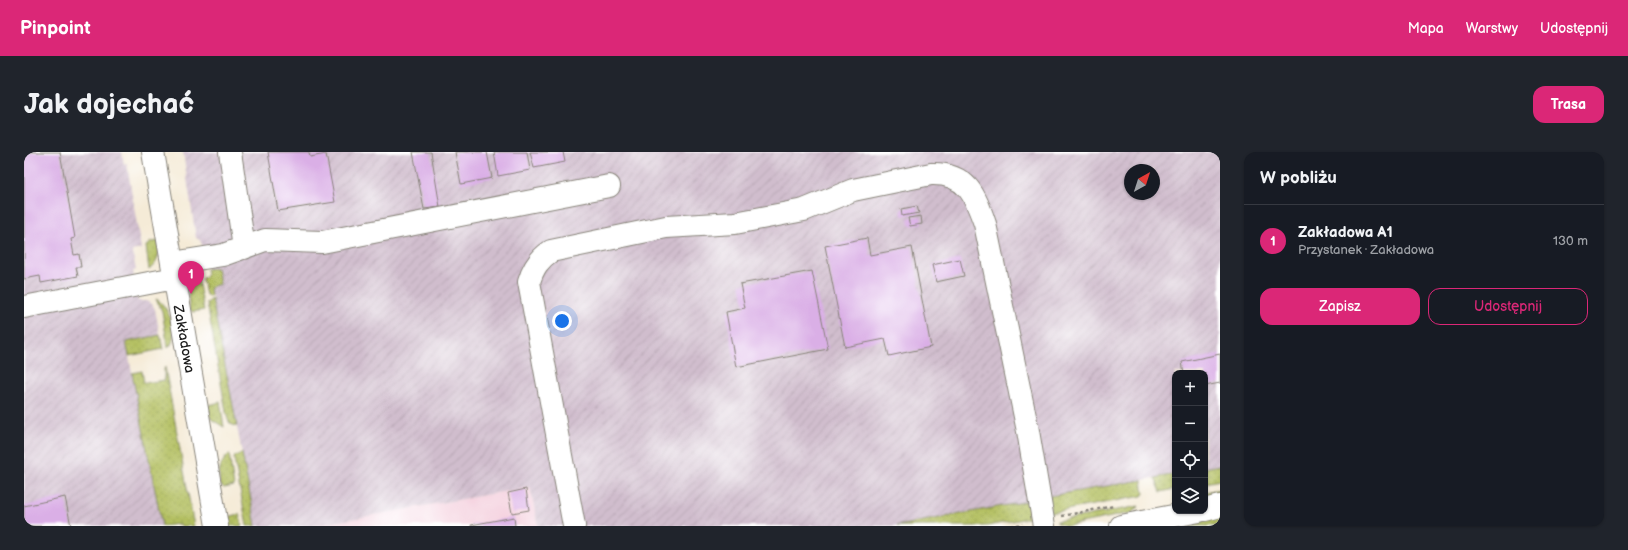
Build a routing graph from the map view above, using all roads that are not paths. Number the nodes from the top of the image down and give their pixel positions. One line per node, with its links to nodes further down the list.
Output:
1 (153, 152): 5 (street, Zakładowa)
2 (230, 152): 4 (street)
3 (609, 186): 4 (street)
4 (244, 248): 5 (street)
5 (173, 270): 6 (street); 12 (street, Zakładowa)
6 (24, 307)
7 (1220, 506): 8 (street)
8 (1208, 509)
9 (1175, 514): 10 (street)
10 (1127, 520)
11 (1043, 523): 13 (street)
12 (217, 526)
13 (574, 526)

